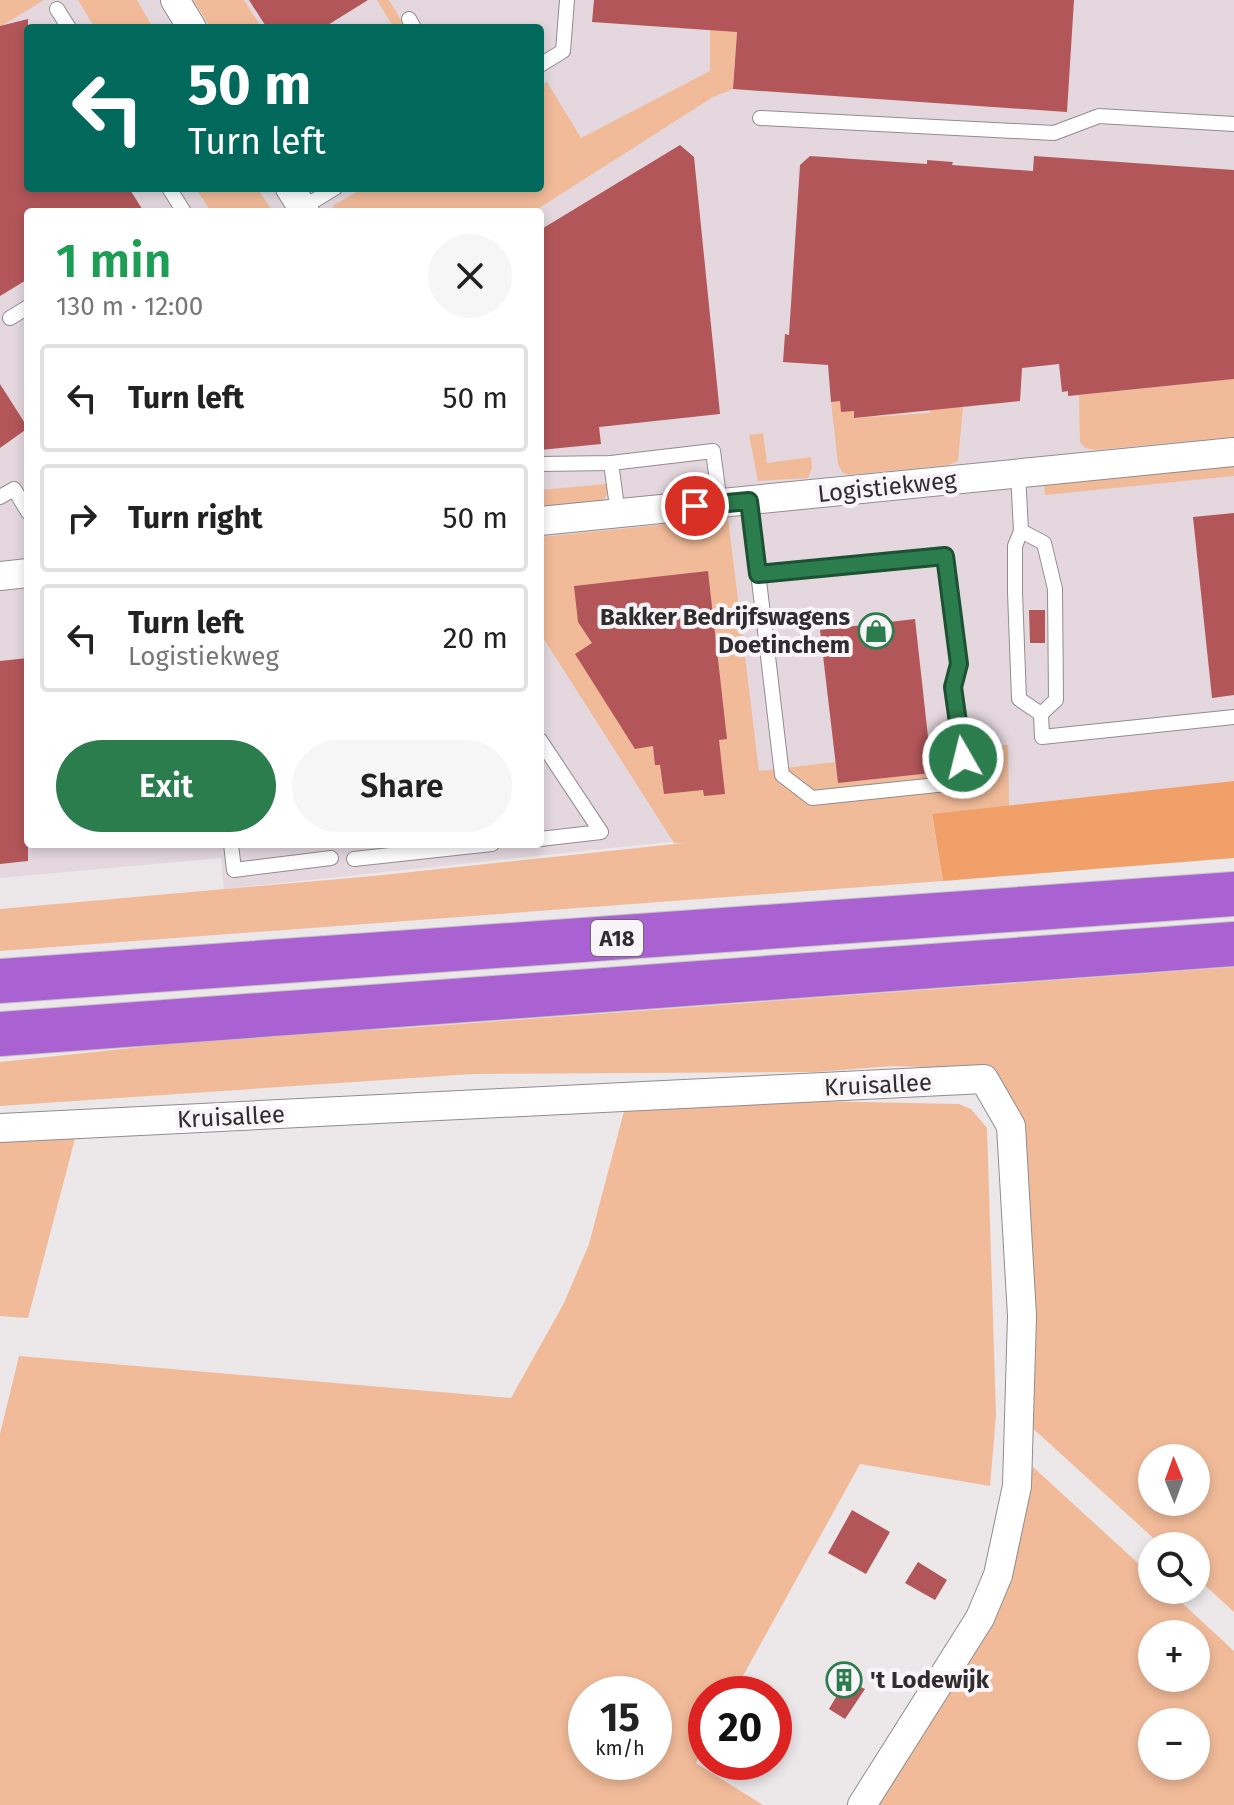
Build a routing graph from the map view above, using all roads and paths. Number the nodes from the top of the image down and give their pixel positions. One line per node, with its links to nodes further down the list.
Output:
1 (175, 0): 5 (street)
2 (567, 0): 6 (lane)
3 (57, 9): 4 (lane)
4 (66, 24)
5 (190, 24)
6 (544, 63)
7 (760, 118): 8 (lane)
8 (1234, 124)
9 (325, 192): 10 (lane)
10 (299, 203)
11 (24, 309): 12 (lane)
12 (10, 318)
13 (1234, 452): 16 (street, Logistiekweg)
14 (611, 463): 15 (lane); 19 (lane); 21 (lane)
15 (544, 464)
16 (1018, 473): 18 (street, Logistiekweg); 23 (lane)
17 (0, 497): 20 (lane)
18 (749, 501): 19 (street, Logistiekweg); 25 (lane)
19 (720, 504): 21 (street, Logistiekweg)
20 (24, 505)
21 (618, 514): 22 (street, Logistiekweg)
22 (544, 521)
23 (1021, 531): 27 (lane); 27 (lane)
24 (24, 573): 26 (street)
25 (758, 574): 25 (lane)
26 (0, 576)
27 (1041, 714): 28 (lane)
28 (1234, 717)
29 (544, 746): 30 (lane)
30 (544, 839)
31 (231, 848): 33 (lane)
32 (455, 848): 34 (lane)
33 (331, 858)
34 (354, 859)
35 (1234, 894): 37 (highway, A18)
36 (1234, 944): 38 (highway, A18)
37 (0, 981)
38 (0, 1034)
39 (0, 1128): 40 (street, Kruisallee)
40 (862, 1805)

